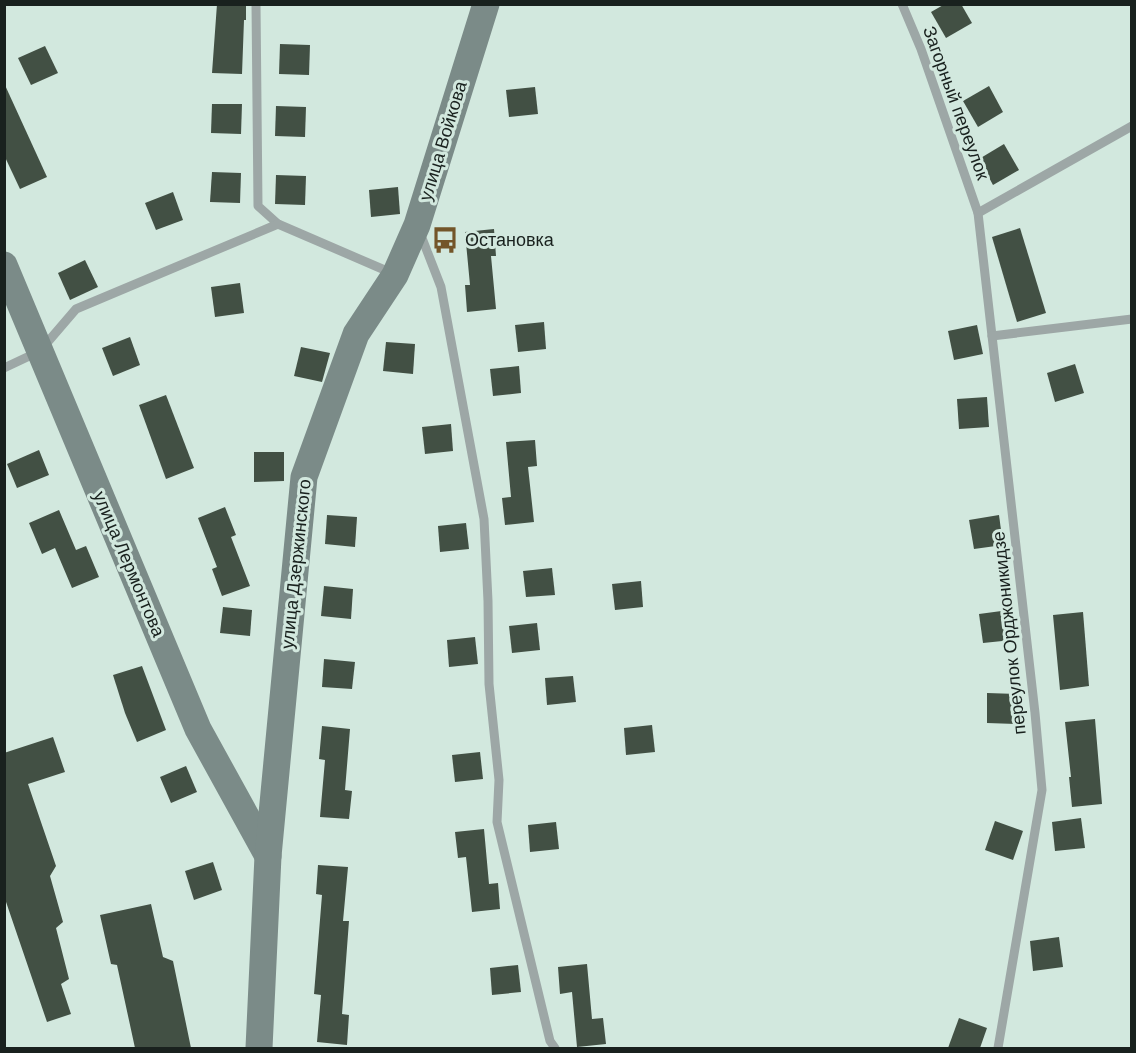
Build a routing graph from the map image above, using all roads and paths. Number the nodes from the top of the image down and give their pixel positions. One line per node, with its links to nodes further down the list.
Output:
1 (256, 4): 6 (lane)
2 (486, 4): 7 (street, улица Войкова)
3 (902, 4): 5 (lane, Загорный переулок)
4 (1131, 126): 5 (lane)
5 (978, 213): 11 (lane, переулок Орджоникидзе)
6 (278, 224): 9 (lane); 12 (lane)
7 (417, 225): 9 (street, улица Войкова); 16 (lane)
8 (4, 265): 12 (street, улица Лермонтова)
9 (395, 275): 14 (street, улица Дзержинского)
10 (1131, 319): 11 (lane)
11 (992, 336): 17 (lane, переулок Орджоникидзе)
12 (40, 351): 13 (lane); 14 (street, улица Лермонтова)
13 (4, 368)
14 (268, 856): 15 (street, улица Дзержинского)
15 (259, 1048)
16 (555, 1048)
17 (998, 1048)

